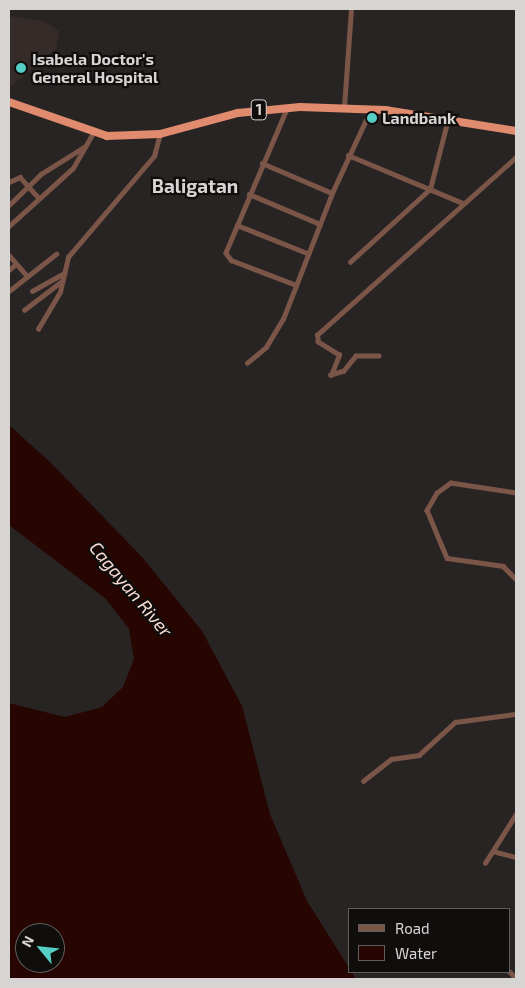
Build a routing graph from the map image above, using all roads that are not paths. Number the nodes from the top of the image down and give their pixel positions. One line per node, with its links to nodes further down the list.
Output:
1 (351, 9): 4 (street)
2 (9, 102): 8 (highway, 1)
3 (288, 107): 4 (highway, 1); 9 (highway, 1); 13 (street)
4 (344, 107): 5 (highway, 1)
5 (371, 109): 6 (highway, 1); 11 (street)
6 (448, 119): 7 (highway, 1); 16 (street)
7 (516, 131)
8 (93, 133): 9 (highway, 1); 10 (street)
9 (160, 134): 31 (street)
10 (85, 146): 15 (street); 19 (street)
11 (348, 155): 16 (street); 17 (street)
12 (516, 157): 20 (street)
13 (262, 163): 17 (street); 18 (street)
14 (9, 182): 15 (street)
15 (29, 186): 19 (street); 21 (street)
16 (430, 189): 20 (street); 28 (street)
17 (332, 193): 22 (street)
18 (249, 194): 22 (street); 23 (street)
19 (39, 198): 24 (street)
20 (463, 203): 39 (street)
21 (9, 205)
22 (320, 224): 25 (street)
23 (237, 225): 25 (street); 34 (street)
24 (9, 226)
25 (307, 253): 34 (street)
26 (56, 254): 32 (street)
27 (9, 255): 29 (street)
28 (350, 262)
29 (16, 264): 30 (street); 32 (street)
30 (9, 270)
31 (64, 273): 33 (street); 36 (street)
32 (27, 276): 35 (street)
33 (62, 281): 37 (street); 38 (street)
34 (294, 284): 40 (street)
35 (9, 291)
36 (32, 291)
37 (24, 310)
38 (38, 329)
39 (379, 356)
40 (247, 363)
41 (516, 494): 42 (street)
42 (516, 580)
43 (516, 714): 44 (street)
44 (363, 780)
45 (516, 815): 46 (street)
46 (493, 851): 47 (street); 48 (street)
47 (516, 857)
48 (485, 863)

